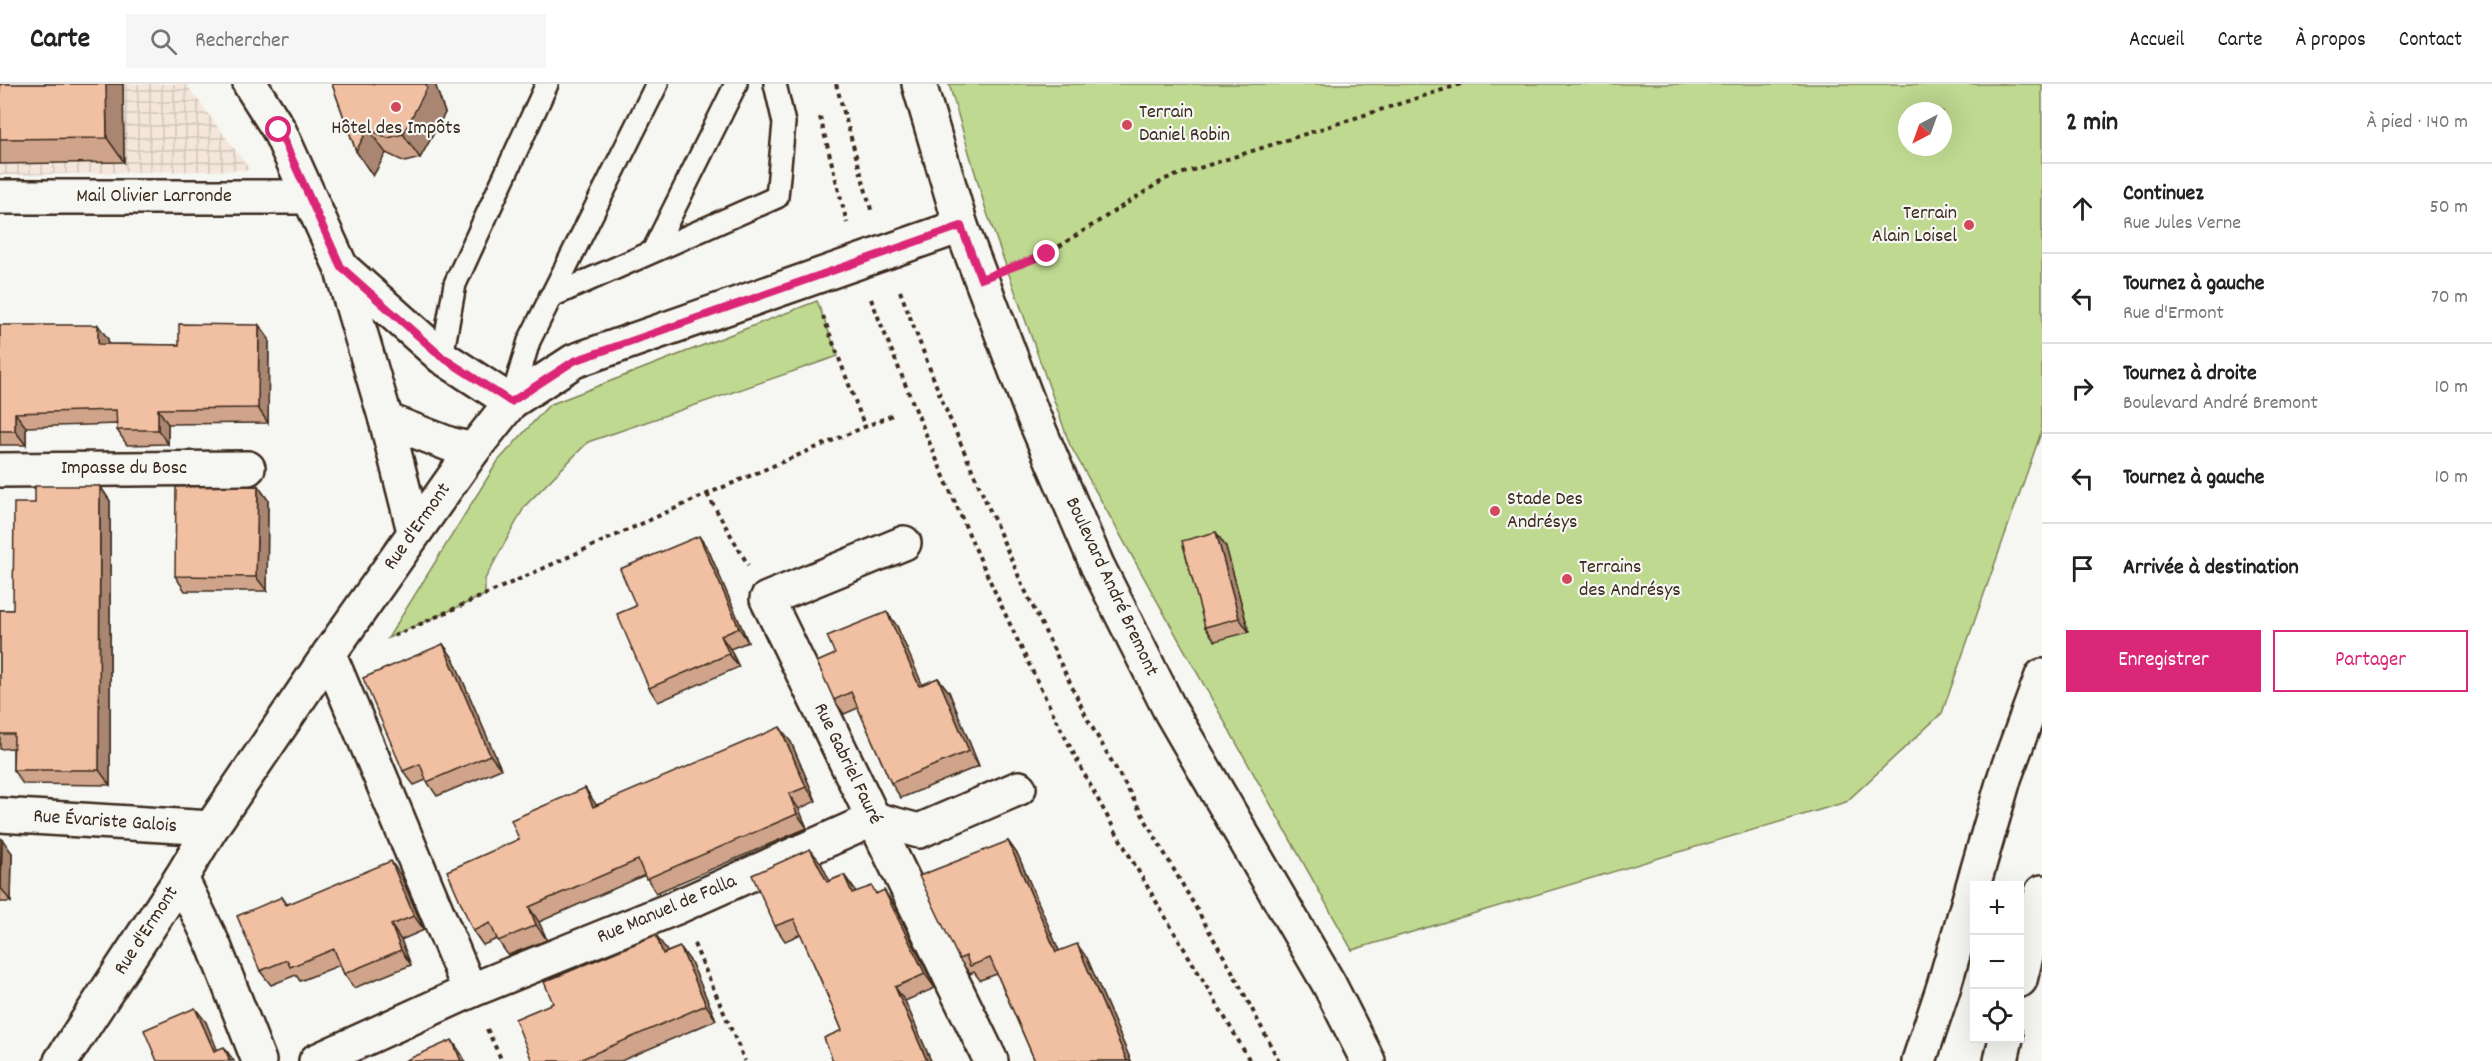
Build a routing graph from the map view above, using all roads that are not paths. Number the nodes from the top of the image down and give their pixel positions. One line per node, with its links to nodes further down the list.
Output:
1 (250, 84): 8 (main road)
2 (548, 84): 13 (lane)
3 (657, 84): 12 (lane)
4 (736, 84): 10 (lane)
5 (775, 84): 10 (lane)
6 (919, 84): 9 (main road, Boulevard André Bremont)
7 (0, 196): 8 (main road, Mail Olivier Larronde)
8 (309, 197): 11 (main road)
9 (961, 226): 14 (main road, Rue d'Ermont); 36 (main road, Boulevard André Bremont)
10 (653, 251): 12 (lane)
11 (341, 267): 13 (main road); 15 (main road)
12 (550, 297): 14 (lane)
13 (442, 357): 14 (main road)
14 (511, 402): 16 (main road, Rue d'Ermont)
15 (386, 420): 16 (main road); 19 (main road)
16 (472, 450): 19 (main road, Rue d'Ermont)
17 (248, 468): 18 (main road, Impasse du Bosc)
18 (0, 470)
19 (414, 531): 21 (main road, Rue d'Ermont)
20 (903, 543): 25 (main road, Rue Gabriel Fauré)
21 (331, 658): 26 (main road, Rue d'Ermont); 30 (main road)
22 (2042, 676): 37 (main road)
23 (1019, 788): 25 (main road)
24 (0, 815): 26 (main road, Rue Évariste Galois)
25 (874, 819): 30 (main road, Rue Manuel de Falla); 35 (main road, Rue Gabriel Fauré)
26 (211, 828): 27 (main road, Rue d'Ermont)
27 (181, 878): 32 (main road, Rue d'Ermont); 33 (main road)
28 (2042, 892): 29 (main road)
29 (2024, 961)
30 (470, 991): 34 (main road, Rue Manuel de Falla)
31 (2005, 1043): 38 (main road)
32 (61, 1061)
33 (259, 1061)
34 (316, 1061)
35 (991, 1061)
36 (1368, 1061)
37 (1919, 1061)
38 (2001, 1061)

